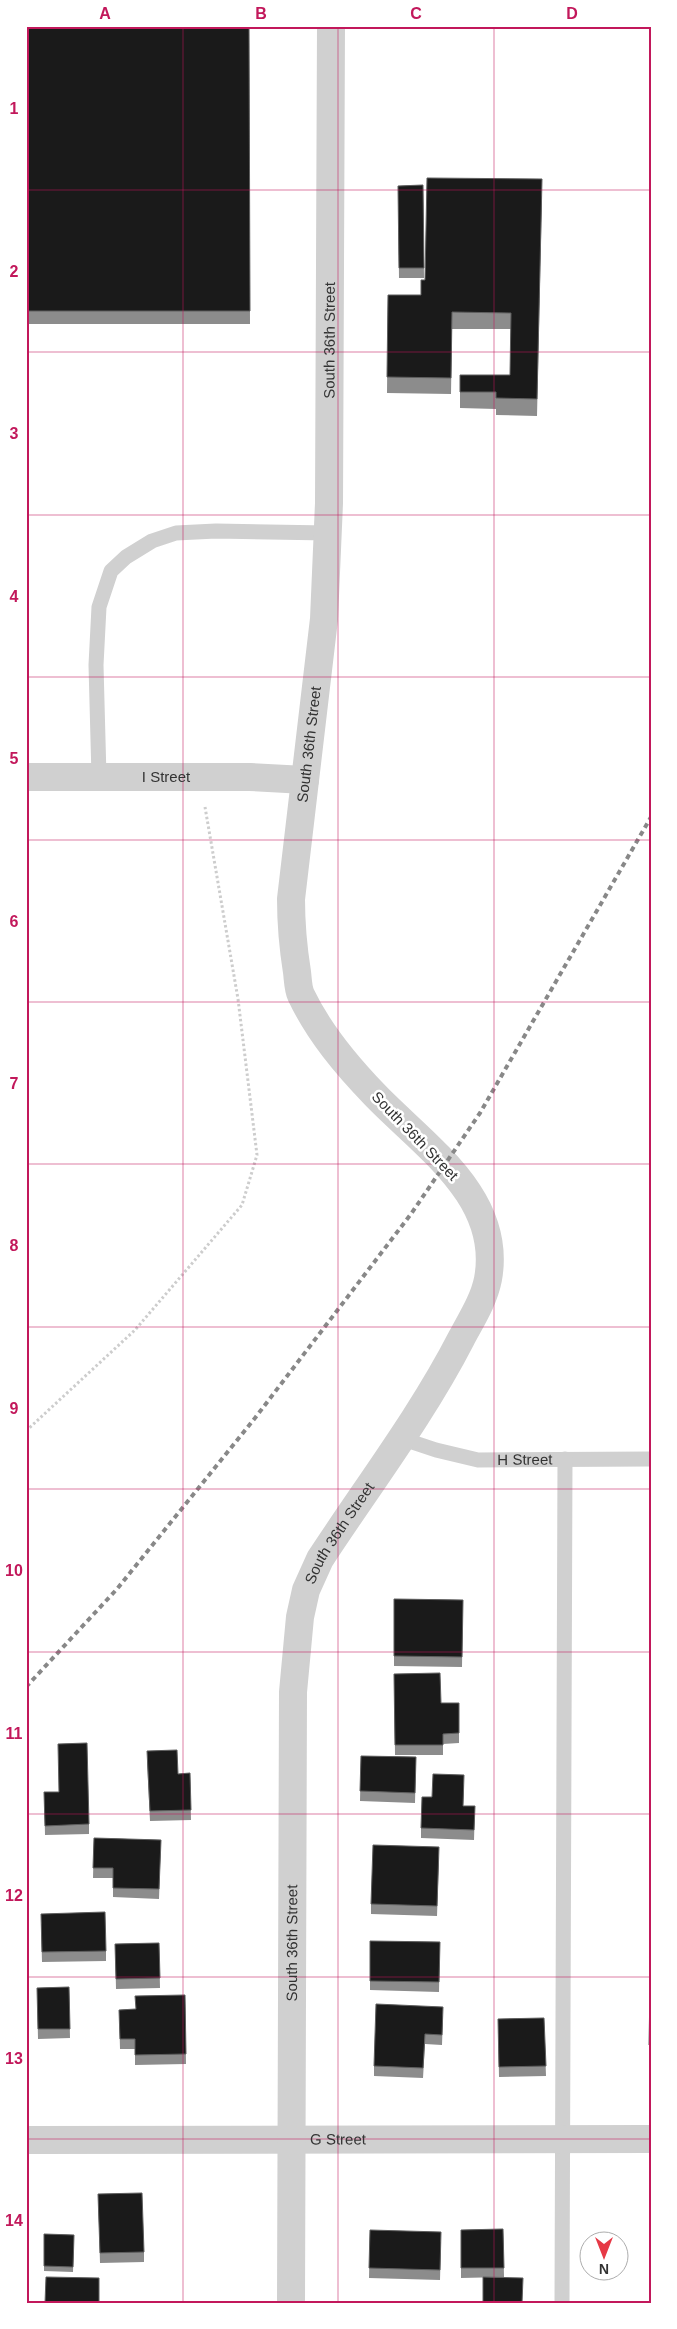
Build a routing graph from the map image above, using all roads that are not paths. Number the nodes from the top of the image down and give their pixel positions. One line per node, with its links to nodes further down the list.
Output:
1 (332, 26): 2 (street, South 36th Street)
2 (328, 534): 4 (lane); 5 (street, South 36th Street)
3 (26, 777): 4 (street, I Street)
4 (99, 777): 5 (street, I Street)
5 (305, 780): 6 (street, South 36th Street)
6 (400, 1438): 7 (lane, H Street); 9 (street, South 36th Street)
7 (565, 1459): 8 (lane, H Street); 10 (lane)
8 (651, 1459)
9 (291, 2139): 10 (street, G Street); 12 (street, G Street); 13 (street, South 36th Street)
10 (563, 2139): 11 (street, G Street); 14 (lane)
11 (651, 2139)
12 (26, 2140)
13 (291, 2303)
14 (562, 2303)

